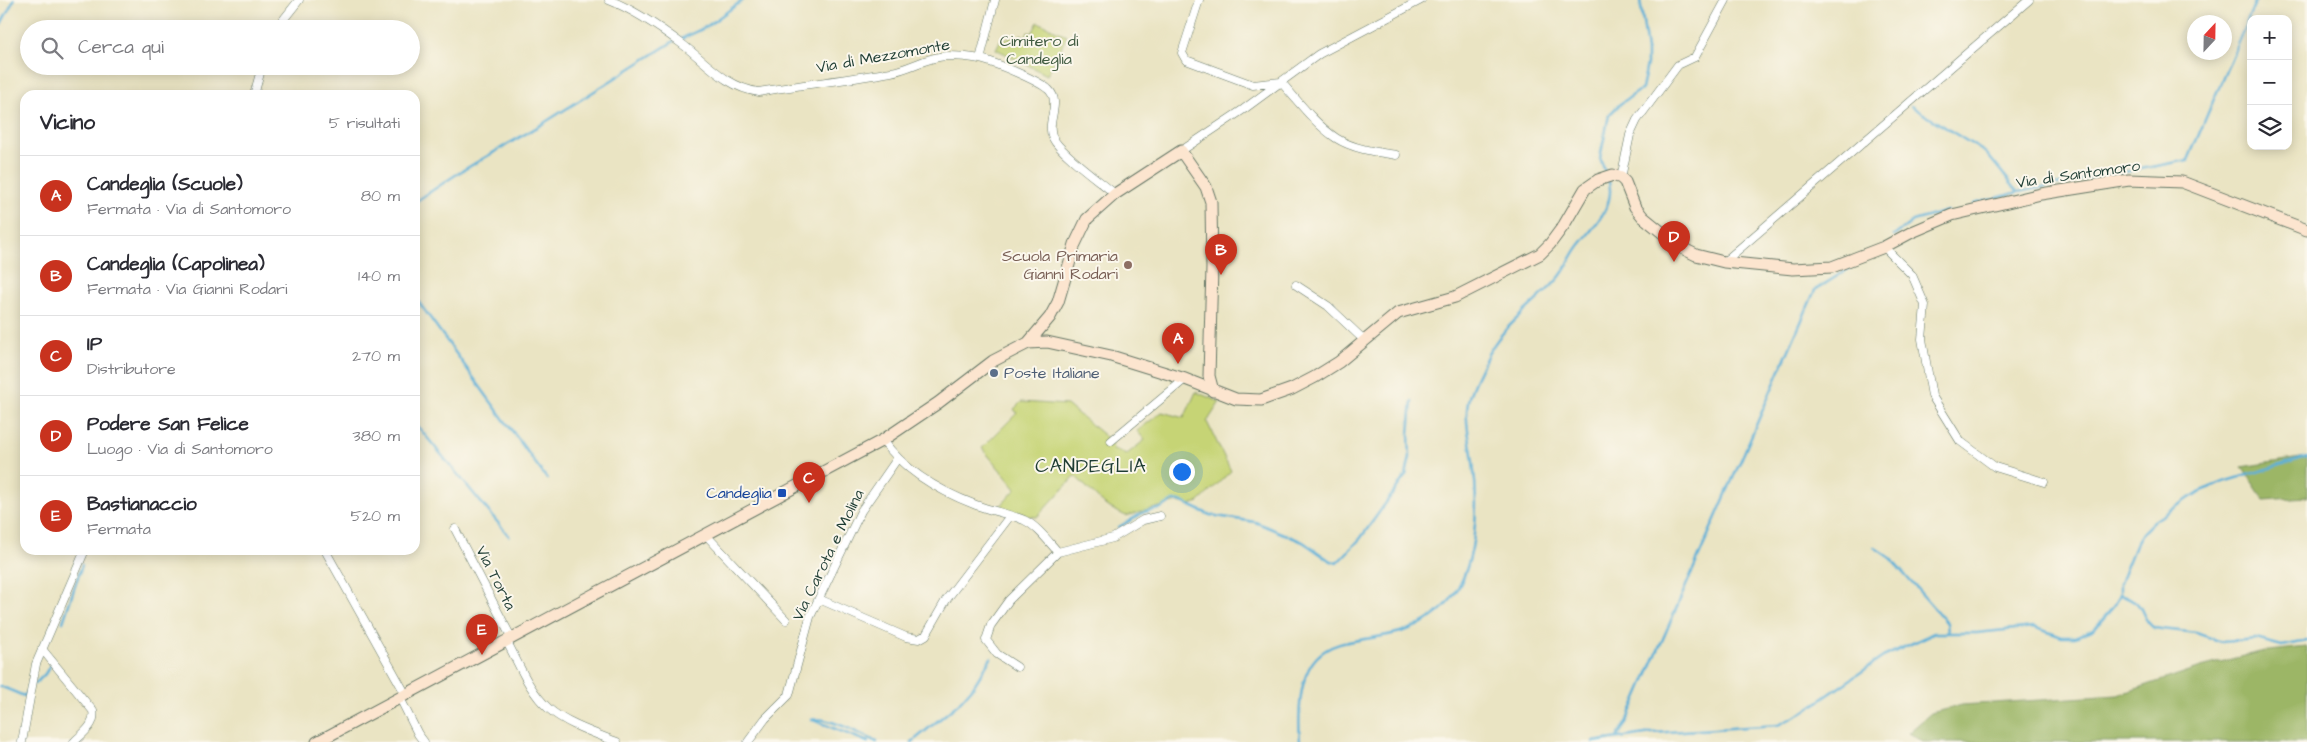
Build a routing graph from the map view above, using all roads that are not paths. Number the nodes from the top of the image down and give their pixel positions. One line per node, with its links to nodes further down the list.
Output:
1 (299, 0): 8 (street)
2 (609, 0): 9 (street, Via di Mezzomonte)
3 (995, 0): 9 (street)
4 (1199, 0): 11 (street)
5 (1421, 0): 11 (street)
6 (1726, 0): 15 (street)
7 (2029, 0): 19 (street)
8 (283, 20)
9 (980, 59): 16 (street, Via di Mezzomonte)
10 (260, 75): 12 (street)
11 (1281, 82): 13 (street); 14 (street)
12 (255, 90)
13 (1180, 151): 16 (main road); 23 (main road)
14 (1396, 156)
15 (1616, 176): 19 (main road, Via di Santomoro); 21 (main road)
16 (1115, 194): 22 (main road)
17 (2307, 230): 18 (main road, Via di Santomoro)
18 (1884, 247): 19 (main road, Via di Santomoro); 29 (street)
19 (1724, 262)
20 (1296, 285): 21 (street)
21 (1364, 340): 25 (main road)
22 (1028, 342): 24 (main road); 26 (main road)
23 (1209, 376): 24 (main road); 25 (main road)
24 (1191, 382): 25 (main road); 27 (street)
25 (1213, 391)
26 (883, 440): 28 (street); 33 (main road)
27 (1111, 440)
28 (897, 459): 30 (street); 37 (street, Via Carota e Molina)
29 (2044, 482)
30 (1010, 516): 34 (street); 37 (street)
31 (1160, 516): 34 (street)
32 (455, 529): 39 (street, Via Torta)
33 (706, 536): 38 (street); 39 (main road)
34 (1058, 552): 41 (street)
35 (82, 555): 40 (street)
36 (328, 555): 42 (street)
37 (819, 599): 48 (street, Via Carota e Molina)
38 (786, 620)
39 (509, 641): 42 (main road); 47 (street, Via Torta)
40 (42, 649): 43 (street); 44 (street)
41 (1017, 667)
42 (403, 696): 45 (main road); 46 (street)
43 (22, 742)
44 (74, 742)
45 (317, 742)
46 (424, 742)
47 (617, 742)
48 (748, 742)

